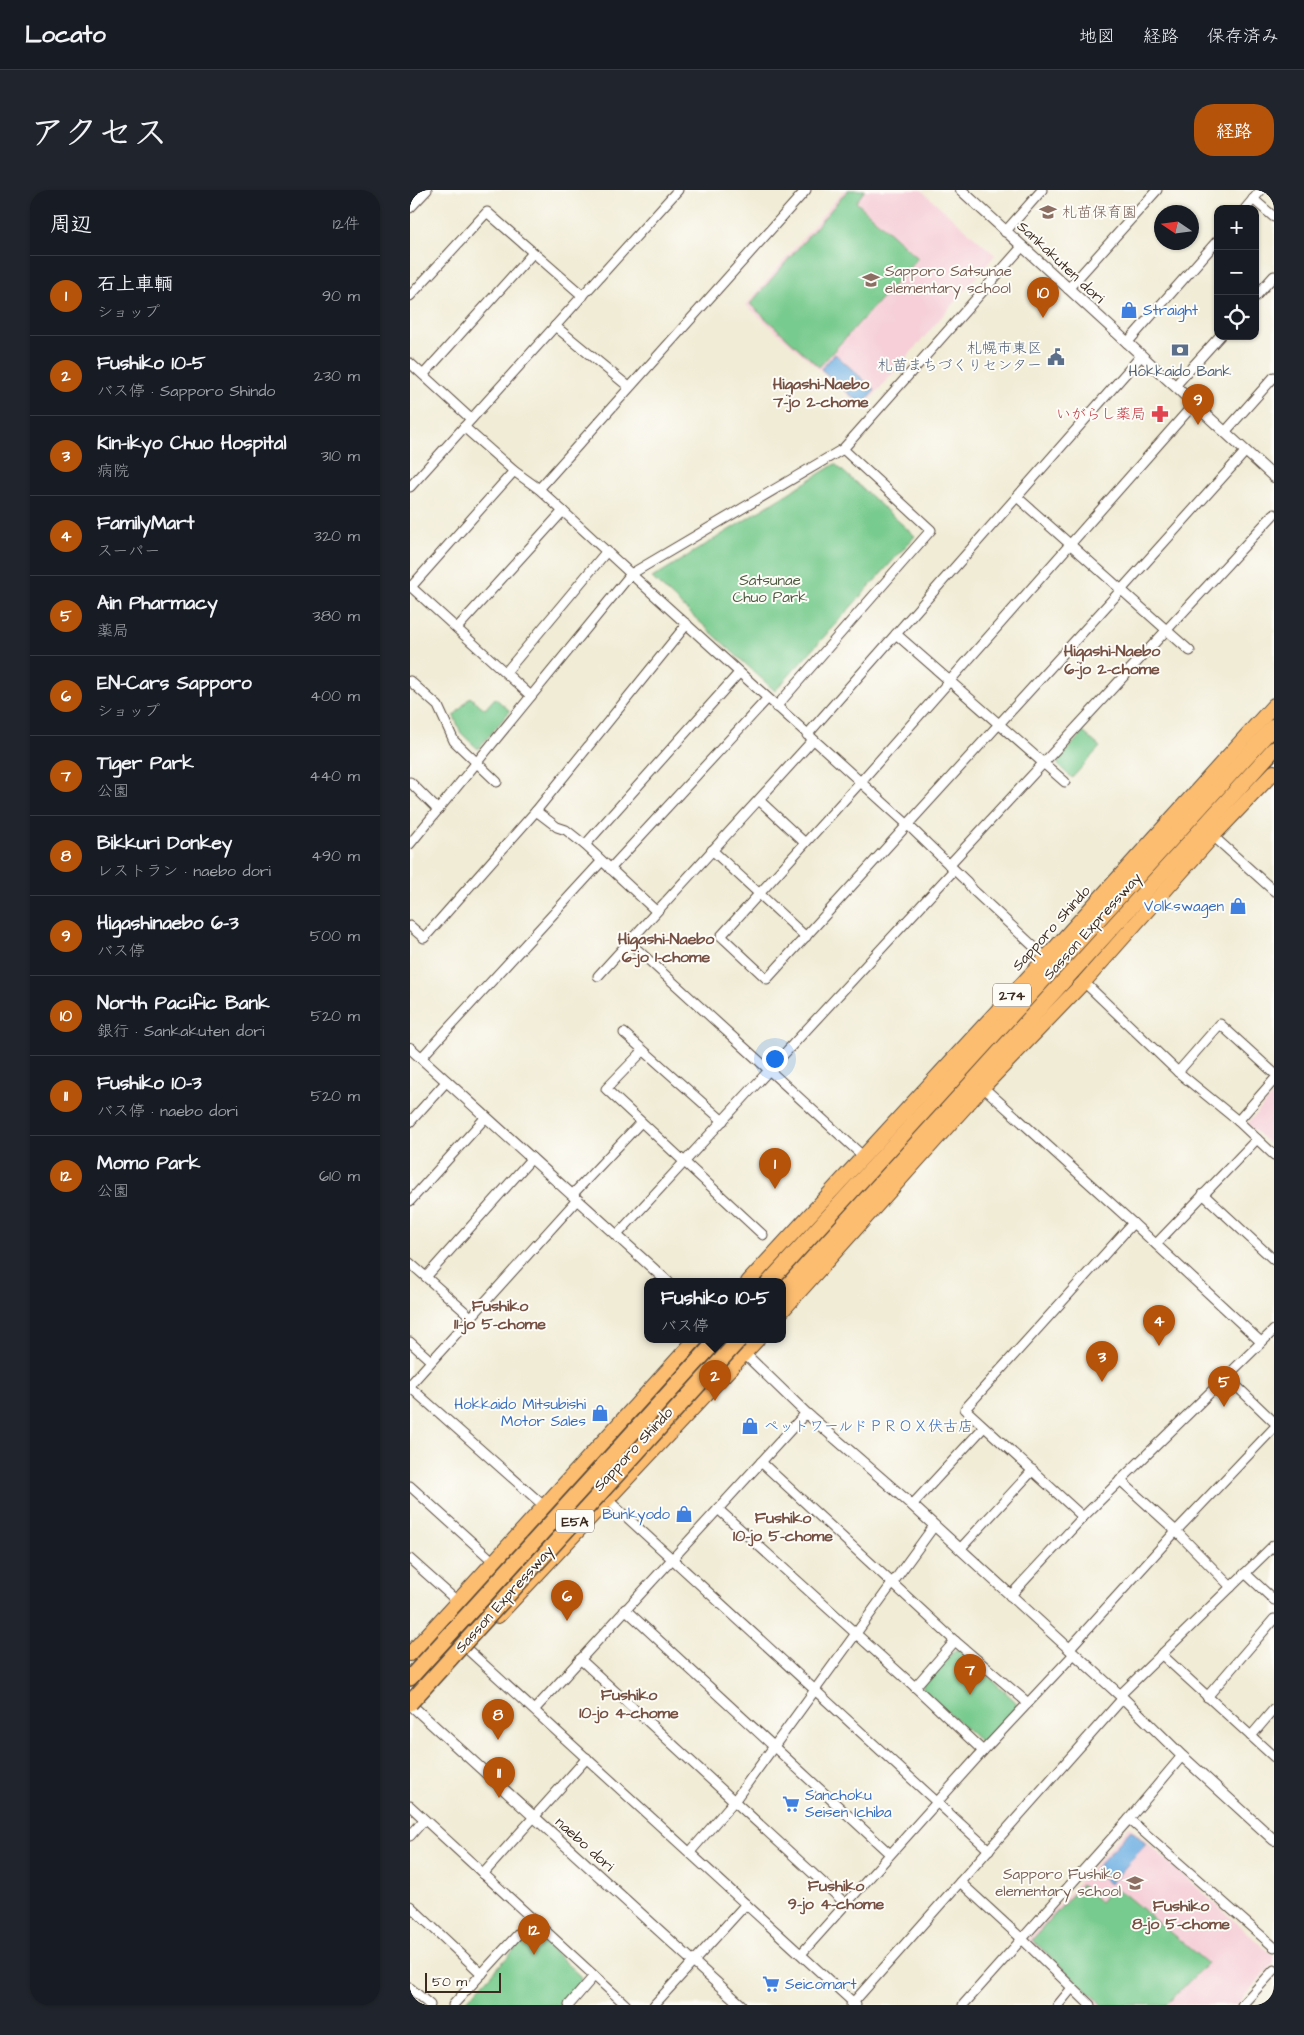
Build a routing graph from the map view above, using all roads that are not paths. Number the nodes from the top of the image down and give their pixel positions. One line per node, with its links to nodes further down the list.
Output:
1 (427, 190): 10 (street)
2 (678, 190): 20 (street)
3 (806, 190): 29 (street)
4 (961, 190): 12 (street, Sankakuten dori)
5 (1042, 190): 12 (street)
6 (1157, 190): 17 (street)
7 (1261, 190): 8 (street)
8 (1253, 199): 9 (street); 11 (street)
9 (1248, 205)
10 (410, 208)
11 (1274, 217)
12 (1005, 232): 14 (street, Sankakuten dori)
13 (1214, 245): 23 (street)
14 (1022, 247): 17 (street, Sankakuten dori); 34 (street)
15 (533, 253): 19 (street); 20 (street); 26 (street)
16 (1274, 276): 18 (street)
17 (1068, 289): 23 (street, Sankakuten dori)
18 (1257, 295)
19 (410, 296)
20 (583, 296): 21 (street)
21 (555, 326): 29 (street); 31 (street)
22 (1216, 340): 28 (street)
23 (1127, 343): 24 (street, Sankakuten dori)
24 (1141, 356): 28 (street, Sankakuten dori); 40 (street)
25 (410, 363): 26 (street)
26 (424, 374): 31 (street)
27 (1274, 377): 33 (street)
28 (1175, 386): 30 (street, Sankakuten dori)
29 (628, 387): 39 (street)
30 (1194, 404): 33 (street, Sankakuten dori); 43 (street)
31 (471, 419): 32 (street)
32 (464, 427): 36 (street); 38 (street)
33 (1225, 432): 35 (street, Sankakuten dori)
34 (842, 449): 45 (street); 61 (street)
35 (1246, 451): 37 (street, Sankakuten dori); 47 (street)
36 (514, 471): 39 (street); 46 (street)
37 (1274, 477)
38 (411, 483)
39 (539, 488): 41 (street)
40 (1017, 497): 43 (street); 51 (street)
41 (563, 511): 44 (street); 49 (street)
42 (1274, 514): 50 (street)
43 (1070, 544): 47 (street); 55 (street)
44 (607, 551): 45 (street); 53 (street)
45 (631, 574): 48 (street); 57 (street)
46 (410, 587): 49 (street)
47 (1122, 589): 50 (street); 62 (street)
48 (686, 624): 54 (street); 76 (street)
49 (457, 628): 53 (street)
50 (1167, 629): 52 (street); 68 (street)
51 (896, 634): 55 (street); 65 (street)
52 (1190, 651)
53 (506, 672): 57 (street)
54 (739, 673): 58 (street); 81 (street)
55 (950, 680): 62 (street); 72 (street)
56 (410, 681): 67 (street)
57 (531, 696): 67 (street)
58 (767, 699): 61 (street); 85 (street)
59 (1274, 700): 64 (street)
60 (1274, 705): 64 (highway, Sapporo Shindo / 274)
61 (776, 707): 65 (street)
62 (1000, 724): 68 (street); 77 (street)
63 (1272, 728): 127 (highway, Sasson Expressway)
64 (1248, 734): 92 (highway, Sapporo Shindo / 274)
65 (810, 737): 72 (street); 74 (street)
66 (1274, 749): 128 (highway, Sasson Expressway)
67 (477, 763): 71 (street); 75 (street)
68 (1044, 764): 73 (street); 84 (street)
69 (1274, 772): 78 (highway, 274)
70 (410, 782): 75 (street)
71 (497, 782)
72 (860, 782): 77 (street); 79 (street)
73 (1065, 782)
74 (759, 800): 79 (street); 82 (street)
75 (438, 810): 80 (street)
76 (536, 811): 81 (street); 89 (street)
77 (908, 825): 84 (street); 90 (street)
78 (1213, 836): 86 (street); 94 (highway, 274)
79 (805, 843): 87 (street)
80 (410, 844)
81 (585, 845): 83 (street)
82 (712, 850): 87 (street); 88 (street)
83 (601, 862): 85 (street); 98 (street)
84 (952, 868): 92 (street); 99 (street)
85 (610, 869): 88 (street)
86 (1274, 891)
87 (759, 893): 90 (street); 90 (street)
88 (656, 911): 91 (street)
89 (410, 926)
90 (806, 937)
91 (629, 942): 93 (street); 99 (street)
92 (1046, 958): 112 (highway, Sapporo Shindo / 274)
93 (598, 976)
94 (1084, 982): 100 (street); 104 (highway, 274)
95 (624, 1033): 97 (street)
96 (410, 1048): 98 (street)
97 (643, 1051): 106 (street); 109 (street)
98 (421, 1058): 103 (street)
99 (769, 1072): 106 (street); 112 (street)
100 (1178, 1072): 101 (street); 107 (street)
101 (1274, 1073)
102 (1274, 1080): 107 (street)
103 (448, 1082): 105 (street); 108 (street)
104 (984, 1087): 118 (street); 129 (highway, 274)
105 (486, 1117): 113 (street); 117 (street)
106 (723, 1121): 114 (street)
107 (1238, 1121): 110 (street)
108 (410, 1122)
109 (641, 1122): 114 (street); 116 (street)
110 (1257, 1139): 111 (street); 115 (street)
111 (1274, 1155)
112 (864, 1157): 126 (highway, Sapporo Shindo / 274)
113 (532, 1158): 116 (street); 124 (street)
114 (684, 1162): 119 (street); 120 (street)
115 (1203, 1194): 121 (street); 122 (street)
116 (574, 1198): 120 (street); 130 (street)
117 (410, 1201)
118 (1134, 1223): 121 (street); 142 (street)
119 (763, 1235)
120 (616, 1236): 125 (street)
121 (1156, 1244): 133 (street)
122 (1274, 1260)
123 (410, 1262): 124 (street)
124 (426, 1277): 130 (street)
125 (663, 1278)
126 (752, 1278)
127 (773, 1278)
128 (786, 1288)
129 (786, 1307)
130 (470, 1317): 137 (street)
131 (1274, 1330): 133 (street)
132 (410, 1342): 137 (street)
133 (1261, 1342): 138 (street)
134 (692, 1343): 150 (highway, Sapporo Shindo)
135 (713, 1343): 175 (highway, Sasson Expressway / E5A)
136 (742, 1347): 140 (street); 148 (highway, Sapporo Shindo); 181 (highway, Sasson Expressway / E5A, bridge)
137 (431, 1361): 139 (street)
138 (1226, 1376): 141 (street); 146 (street)
139 (410, 1386): 150 (street)
140 (806, 1413): 144 (street); 149 (street)
141 (1274, 1422)
142 (984, 1427): 145 (street); 149 (street)
143 (1274, 1428): 154 (street)
144 (761, 1462): 151 (street); 161 (street)
145 (1033, 1470): 152 (street); 156 (street)
146 (1120, 1480): 152 (street); 154 (street)
147 (410, 1486): 159 (street)
148 (608, 1500): 158 (street); 170 (highway, Sapporo Shindo)
149 (912, 1505): 153 (street)
150 (544, 1506): 159 (highway, Sapporo Shindo)
151 (718, 1509): 158 (street); 168 (street)
152 (1083, 1517): 163 (street)
153 (934, 1526): 156 (street); 161 (street)
154 (1176, 1531): 162 (street); 171 (street)
155 (1274, 1545): 160 (street)
156 (960, 1549): 163 (street)
157 (410, 1559): 165 (street)
158 (671, 1559): 166 (street); 177 (street)
159 (494, 1562): 165 (highway, Sapporo Shindo)
160 (1245, 1573): 162 (street); 164 (street)
161 (894, 1582): 168 (street); 169 (street)
162 (1231, 1587): 173 (street)
163 (1010, 1596): 171 (street)
164 (1274, 1600)
165 (457, 1601): 172 (highway, Sapporo Shindo)
166 (625, 1609): 174 (street); 185 (street)
167 (1274, 1619): 179 (street)
168 (855, 1634): 176 (street); 177 (street)
169 (955, 1641): 176 (street); 180 (street)
170 (468, 1649): 181 (highway, Sapporo Shindo); 182 (street)
171 (1071, 1652): 178 (street); 180 (street)
172 (410, 1654)
173 (1161, 1654): 178 (street); 179 (street)
174 (580, 1659): 182 (street); 190 (street)
175 (410, 1678)
176 (915, 1686): 186 (street)
177 (814, 1690): 185 (street); 191 (street)
178 (1121, 1697): 187 (street); 198 (street)
179 (1207, 1697): 184 (street)
180 (1028, 1703): 186 (street)
181 (411, 1707): 193 (street, naebo dori)
182 (535, 1709): 189 (street)
183 (1274, 1709): 184 (street)
184 (1251, 1736): 188 (street)
185 (774, 1746): 190 (street); 200 (street)
186 (983, 1751): 191 (street)
187 (1182, 1756): 194 (street); 197 (street)
188 (1274, 1757)
189 (587, 1758): 193 (street); 199 (street)
190 (735, 1800): 199 (street); 204 (street)
191 (938, 1801): 198 (street); 200 (street)
192 (410, 1806): 195 (street)
193 (535, 1818): 201 (street); 210 (street, naebo dori)
194 (1129, 1818): 207 (street); 208 (street)
195 (424, 1820): 196 (street); 201 (street)
196 (410, 1836)
197 (1274, 1840)
198 (989, 1850): 202 (street)
199 (690, 1852): 203 (street)
200 (890, 1854): 204 (street)
201 (483, 1874): 206 (street)
202 (960, 1882): 207 (street); 216 (street)
203 (746, 1904): 209 (street); 210 (street)
204 (846, 1904): 209 (street)
205 (410, 1906): 212 (street)
206 (532, 1919): 212 (street); 213 (street)
207 (1022, 1939): 215 (street); 223 (street)
208 (1274, 1948)
209 (801, 1954): 216 (street)
210 (694, 1961): 221 (street); 222 (street, naebo dori)
211 (1274, 1970): 226 (street)
212 (482, 1974): 218 (street)
213 (594, 1976): 219 (street); 220 (street)
214 (410, 1988): 217 (street)
215 (1072, 1988): 224 (street); 225 (street)
216 (853, 2004)
217 (430, 2005)
218 (453, 2005)
219 (569, 2005)
220 (626, 2005)
221 (654, 2005)
222 (741, 2005)
223 (963, 2005)
224 (1058, 2005)
225 (1090, 2005)
226 (1242, 2005)

